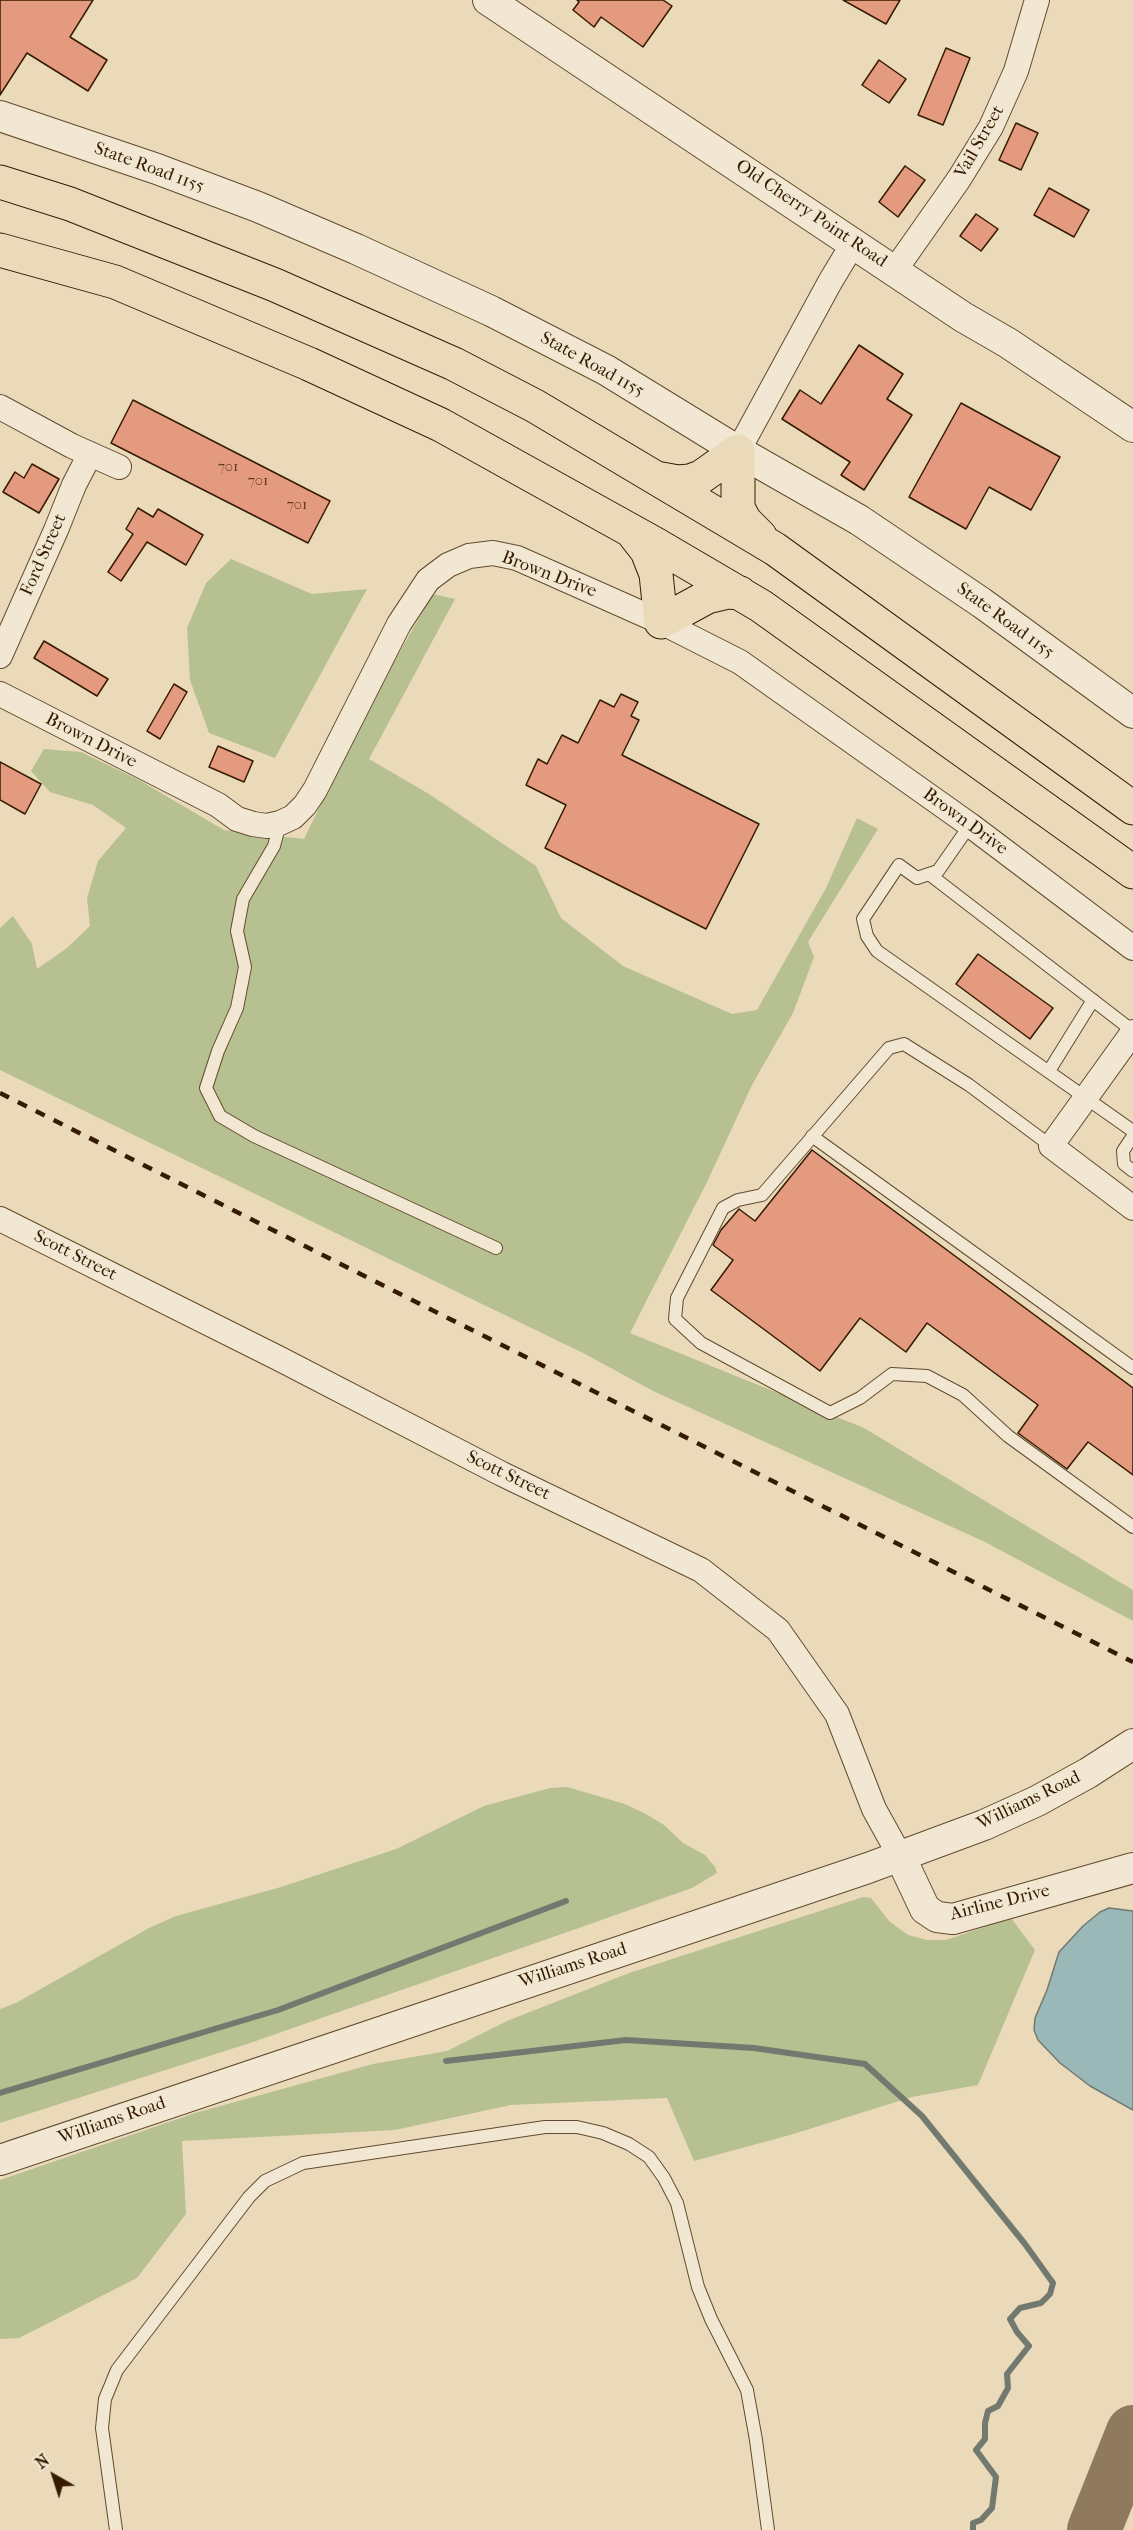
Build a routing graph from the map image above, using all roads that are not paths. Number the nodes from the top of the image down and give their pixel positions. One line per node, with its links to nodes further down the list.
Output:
1 (1036, 0): 7 (street, Vail Street)
2 (492, 1): 5 (street, Old Cherry Point Road)
3 (0, 116): 10 (street, State Road 1155)
4 (0, 182): 13 (highway)
5 (854, 242): 7 (street, Old Cherry Point Road); 10 (street)
6 (0, 250): 14 (highway)
7 (895, 270): 9 (street, Old Cherry Point Road)
8 (0, 407): 11 (street)
9 (1133, 427)
10 (738, 451): 13 (highway); 15 (highway); 20 (street, State Road 1155)
11 (90, 454): 12 (street); 18 (street, Ford Street)
12 (119, 466)
13 (654, 478): 15 (highway)
14 (632, 531): 16 (highway); 17 (highway)
15 (775, 549): 21 (highway)
16 (740, 593): 17 (highway); 24 (highway)
17 (661, 622): 22 (street, Brown Drive); 23 (street, Brown Drive)
18 (0, 656)
19 (0, 694): 22 (street, Brown Drive)
20 (1133, 714)
21 (1133, 808)
22 (280, 823): 38 (lane)
23 (970, 825): 25 (lane); 26 (street, Brown Drive)
24 (1133, 872)
25 (929, 874): 27 (lane); 29 (lane)
26 (1133, 948)
27 (1093, 1000): 28 (lane); 29 (lane)
28 (1133, 1031): 30 (street)
29 (1049, 1071): 30 (lane)
30 (1086, 1097): 31 (lane); 34 (street)
31 (1133, 1131)
32 (812, 1136): 34 (lane); 39 (lane); 40 (lane)
33 (1133, 1136): 35 (lane)
34 (1051, 1146): 36 (street)
35 (1133, 1171)
36 (1133, 1208)
37 (0, 1219): 42 (street, Scott Street)
38 (496, 1248)
39 (1133, 1368)
40 (1133, 1527)
41 (1133, 1744): 42 (street, Williams Road)
42 (900, 1856): 43 (street, Airline Drive); 44 (street, Williams Road)
43 (1133, 1868)
44 (0, 2160)
45 (116, 2530): 46 (lane)
46 (768, 2530)

